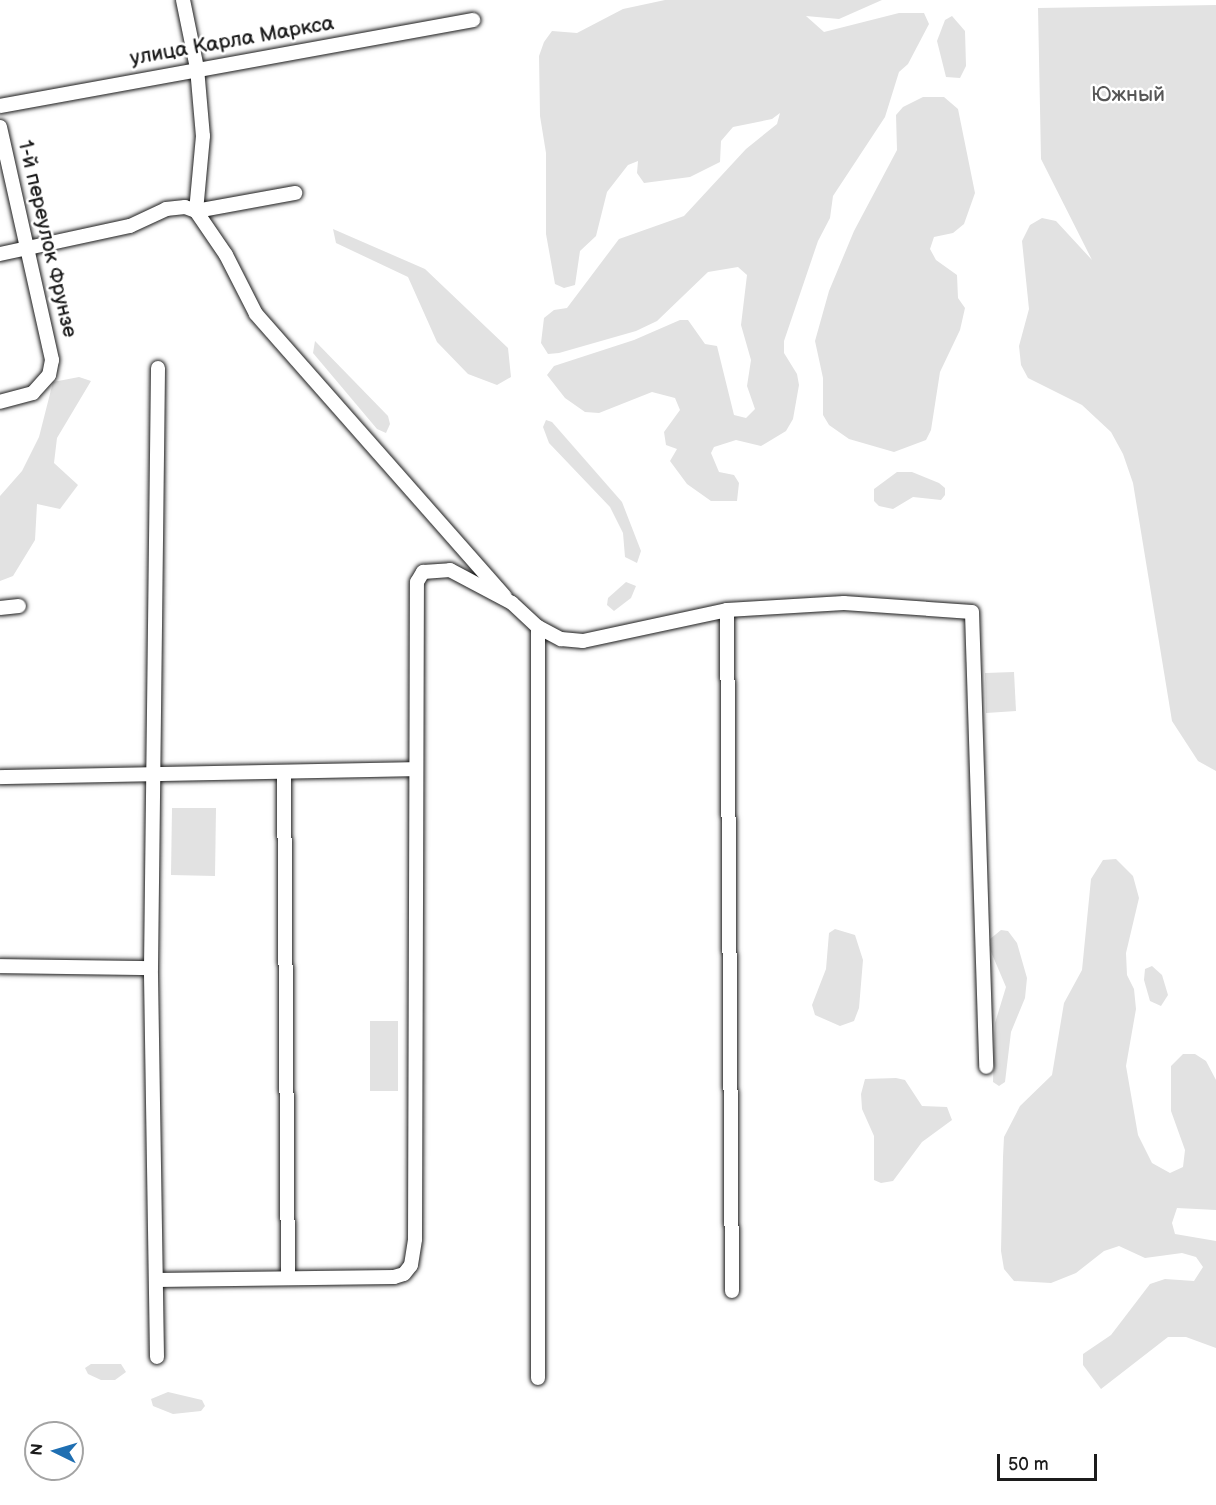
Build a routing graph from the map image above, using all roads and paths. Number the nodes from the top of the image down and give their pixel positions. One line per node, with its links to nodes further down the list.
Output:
1 (183, 0): 3 (street)
2 (473, 20): 3 (street, улица Карла Маркса)
3 (196, 68): 4 (street, улица Карла Маркса); 7 (street)
4 (0, 106)
5 (0, 127): 8 (street, 1-й переулок Фрунзе)
6 (296, 193): 7 (street)
7 (196, 211): 8 (street); 12 (street)
8 (29, 248): 9 (street); 11 (street, 1-й переулок Фрунзе)
9 (0, 254)
10 (158, 369): 19 (street)
11 (0, 402)
12 (512, 603): 16 (street); 17 (street)
13 (19, 606): 14 (street)
14 (0, 608)
15 (727, 610): 16 (street); 23 (street); 26 (street)
16 (538, 627): 28 (street)
17 (415, 769): 18 (street); 24 (street)
18 (284, 773): 19 (street); 24 (street)
19 (154, 776): 20 (street); 22 (street)
20 (0, 777)
21 (0, 966): 22 (street)
22 (151, 968): 25 (street)
23 (986, 1066)
24 (288, 1278): 25 (street)
25 (156, 1280): 27 (street)
26 (732, 1291)
27 (157, 1357)
28 (538, 1377)

